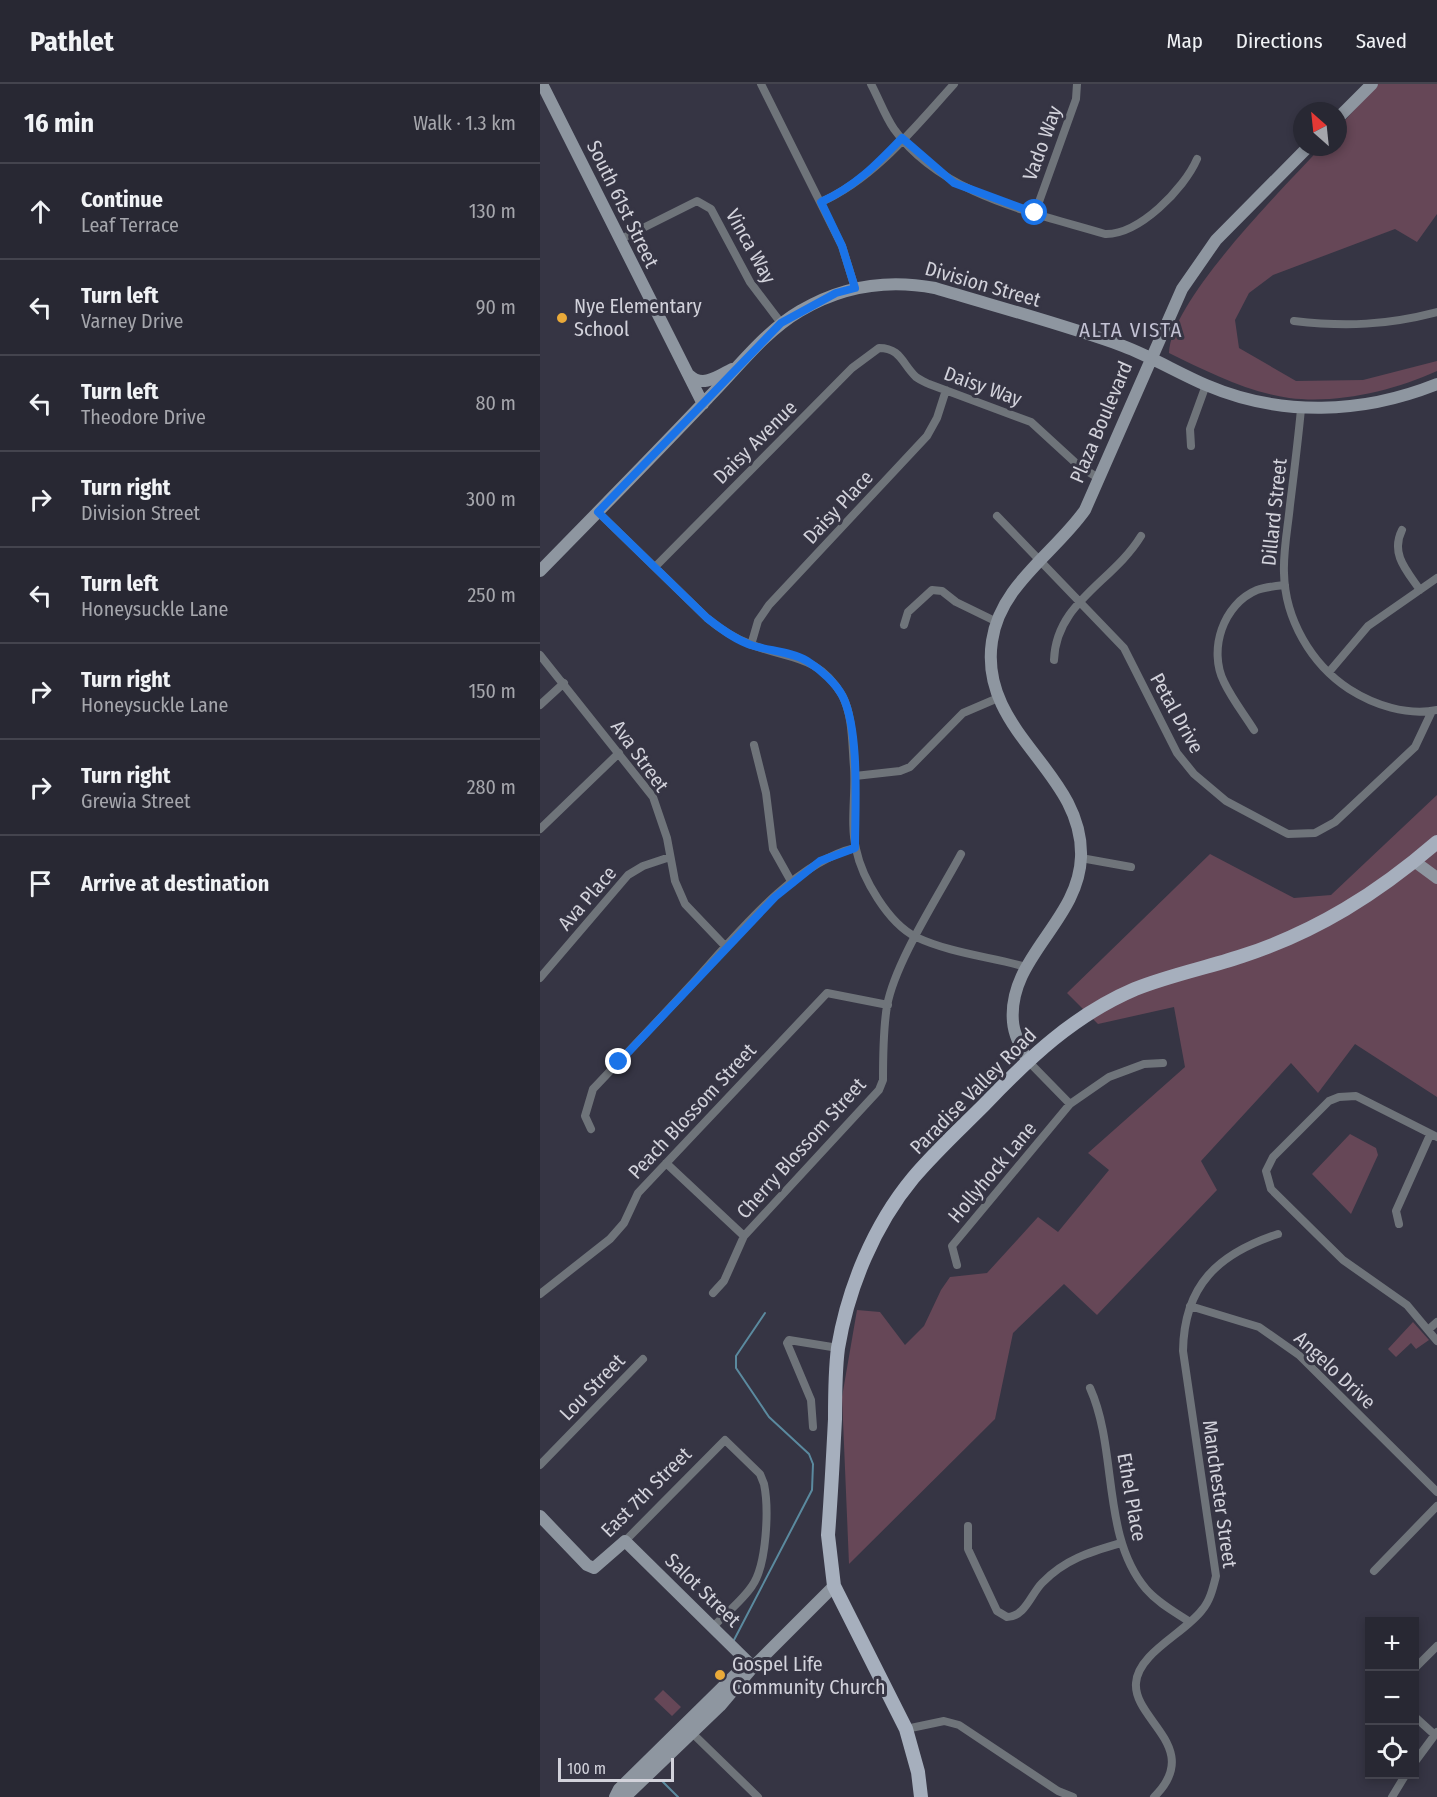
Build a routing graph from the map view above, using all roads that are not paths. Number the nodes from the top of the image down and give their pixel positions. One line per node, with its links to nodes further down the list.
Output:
1 (542, 84): 13 (main road, South 61st Street)
2 (761, 84): 11 (street)
3 (872, 84): 8 (street)
4 (954, 84): 8 (street)
5 (1077, 84): 12 (street, Vado Way)
6 (1372, 84): 7 (main road)
7 (1347, 109)
8 (902, 138): 11 (street); 12 (street)
9 (1299, 156): 19 (main road, Plaza Boulevard)
10 (1197, 159): 12 (street)
11 (821, 202): 14 (street)
12 (1035, 213)
13 (619, 240): 17 (street, Vinca Way); 21 (main road, South 61st Street)
14 (855, 288): 17 (main road, Division Street); 19 (main road, Division Street)
15 (1437, 312): 16 (street)
16 (1294, 321)
17 (781, 323): 20 (main road, Division Street)
18 (884, 348): 24 (street, Daisy Way); 34 (street, Daisy Avenue)
19 (1150, 356): 23 (main road, Division Street); 28 (main road, Plaza Boulevard)
20 (741, 365): 21 (main road); 25 (main road, Division Street)
21 (686, 372): 25 (main road, South 61st Street)
22 (1437, 384): 26 (main road, Division Street)
23 (1206, 385): 26 (main road, Division Street); 27 (street)
24 (946, 390): 28 (street, Daisy Way); 42 (street, Daisy Place)
25 (703, 404): 29 (main road, Division Street)
26 (1301, 409): 37 (street, Dillard Street)
27 (1191, 446)
28 (1100, 479): 33 (main road, Plaza Boulevard)
29 (598, 512): 34 (street); 35 (main road, Division Street)
30 (996, 516): 33 (street, Petal Drive)
31 (1402, 530): 38 (street)
32 (1141, 536): 39 (street)
33 (1040, 562): 39 (street, Petal Drive); 40 (main road, Plaza Boulevard)
34 (656, 567): 42 (street)
35 (540, 571)
36 (1437, 578): 38 (street)
37 (1284, 585): 45 (street, Dillard Street); 50 (street)
38 (1420, 590): 45 (street)
39 (1079, 603): 44 (street); 49 (street, Petal Drive)
40 (995, 621): 41 (street); 47 (main road, Plaza Boulevard)
41 (904, 625)
42 (751, 645): 53 (street)
43 (540, 655): 46 (street, Ava Street)
44 (1054, 660)
45 (1329, 672): 49 (street, Dillard Street)
46 (564, 683): 48 (street); 52 (street, Ava Street)
47 (998, 698): 53 (street); 59 (main road, Plaza Boulevard)
48 (540, 705)
49 (1434, 710)
50 (1254, 730)
51 (754, 745): 63 (street)
52 (619, 753): 54 (street); 58 (street, Ava Street)
53 (855, 776): 56 (street)
54 (540, 829)
55 (1437, 842): 60 (main road, Paradise Valley Road)
56 (855, 848): 63 (street); 64 (street)
57 (962, 854): 64 (street, Cherry Blossom Street)
58 (670, 857): 65 (street, Ava Street); 67 (street, Ava Place)
59 (1081, 858): 61 (street); 66 (main road)
60 (1414, 861): 62 (main road); 69 (main road, Paradise Valley Road)
61 (1131, 867)
62 (1437, 878)
63 (792, 884): 65 (street)
64 (916, 936): 66 (street); 68 (street, Cherry Blossom Street)
65 (726, 947): 72 (street)
66 (1026, 967): 69 (main road)
67 (540, 978)
68 (888, 1005): 74 (street, Peach Blossom Street); 77 (street, Cherry Blossom Street)
69 (1027, 1060): 71 (street); 85 (main road, Paradise Valley Road)
70 (1163, 1063): 71 (street, Hollyhock Lane)
71 (1071, 1104): 78 (street, Hollyhock Lane)
72 (591, 1129)
73 (1433, 1136): 75 (street); 83 (street)
74 (666, 1163): 77 (street); 80 (street, Peach Blossom Street)
75 (1399, 1224)
76 (1278, 1234): 81 (street, Manchester Street)
77 (744, 1236): 79 (street, Cherry Blossom Street)
78 (957, 1265)
79 (713, 1293)
80 (540, 1294)
81 (1190, 1306): 90 (street, Angelo Drive); 98 (street, Manchester Street)
82 (1437, 1322): 83 (street)
83 (1428, 1330): 84 (street)
84 (1437, 1341)
85 (838, 1348): 88 (street); 97 (main road, Paradise Valley Road)
86 (643, 1359): 89 (street, Lou Street)
87 (1090, 1388): 95 (street, Ethel Place)
88 (813, 1427)
89 (540, 1465)
90 (1437, 1492)
91 (1437, 1506): 96 (street)
92 (540, 1516): 94 (main road, East 7th Street)
93 (968, 1526): 95 (street)
94 (625, 1541): 99 (main road, Salot Street); 99 (street, East 7th Street)
95 (1121, 1543): 98 (street, Ethel Place)
96 (1374, 1571)
97 (834, 1586): 102 (main road); 105 (main road, Paradise Valley Road)
98 (1190, 1622): 114 (street, Manchester Street)
99 (713, 1627): 102 (main road, Salot Street)
100 (1437, 1646): 101 (street)
101 (1419, 1664)
102 (753, 1667): 104 (main road)
103 (1419, 1720): 106 (street)
104 (688, 1729): 109 (main road); 110 (main road); 111 (street)
105 (906, 1730): 112 (main road, Paradise Valley Road); 113 (street)
106 (1436, 1734): 107 (street)
107 (1419, 1756)
108 (1403, 1779): 115 (street)
109 (615, 1797)
110 (625, 1797)
111 (758, 1797)
112 (921, 1797)
113 (1073, 1797)
114 (1154, 1797)
115 (1392, 1797)

